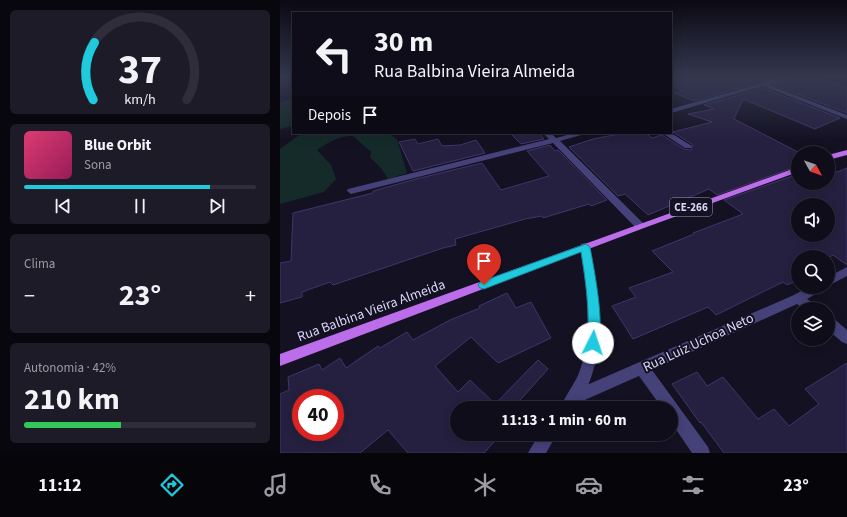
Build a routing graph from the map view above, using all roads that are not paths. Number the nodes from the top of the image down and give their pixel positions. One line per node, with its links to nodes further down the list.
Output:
1 (717, 98): 3 (street)
2 (799, 98): 4 (street)
3 (672, 111)
4 (847, 117)
5 (548, 134): 8 (street)
6 (580, 134): 8 (street)
7 (668, 134): 9 (street)
8 (554, 140): 13 (street); 14 (street)
9 (688, 146)
10 (847, 152): 11 (main road)
11 (835, 156)
12 (791, 172): 14 (main road, CE-266)
13 (351, 191)
14 (640, 226): 15 (main road, CE-266)
15 (586, 247): 23 (main road, Rua Balbina Vieira Almeida); 25 (street)
16 (847, 271): 17 (street)
17 (835, 278)
18 (805, 294): 19 (street, Rua Luiz Uchoa Neto)
19 (798, 298): 20 (street); 24 (street, Rua Luiz Uchoa Neto)
20 (803, 302)
21 (835, 328): 22 (street)
22 (847, 338)
23 (280, 360)
24 (642, 368): 25 (street, Rua Luiz Uchoa Neto); 27 (street)
25 (578, 396): 26 (street)
26 (574, 401)
27 (666, 401)
28 (678, 418): 31 (street)
29 (544, 441): 30 (street)
30 (536, 453)
31 (702, 453)

